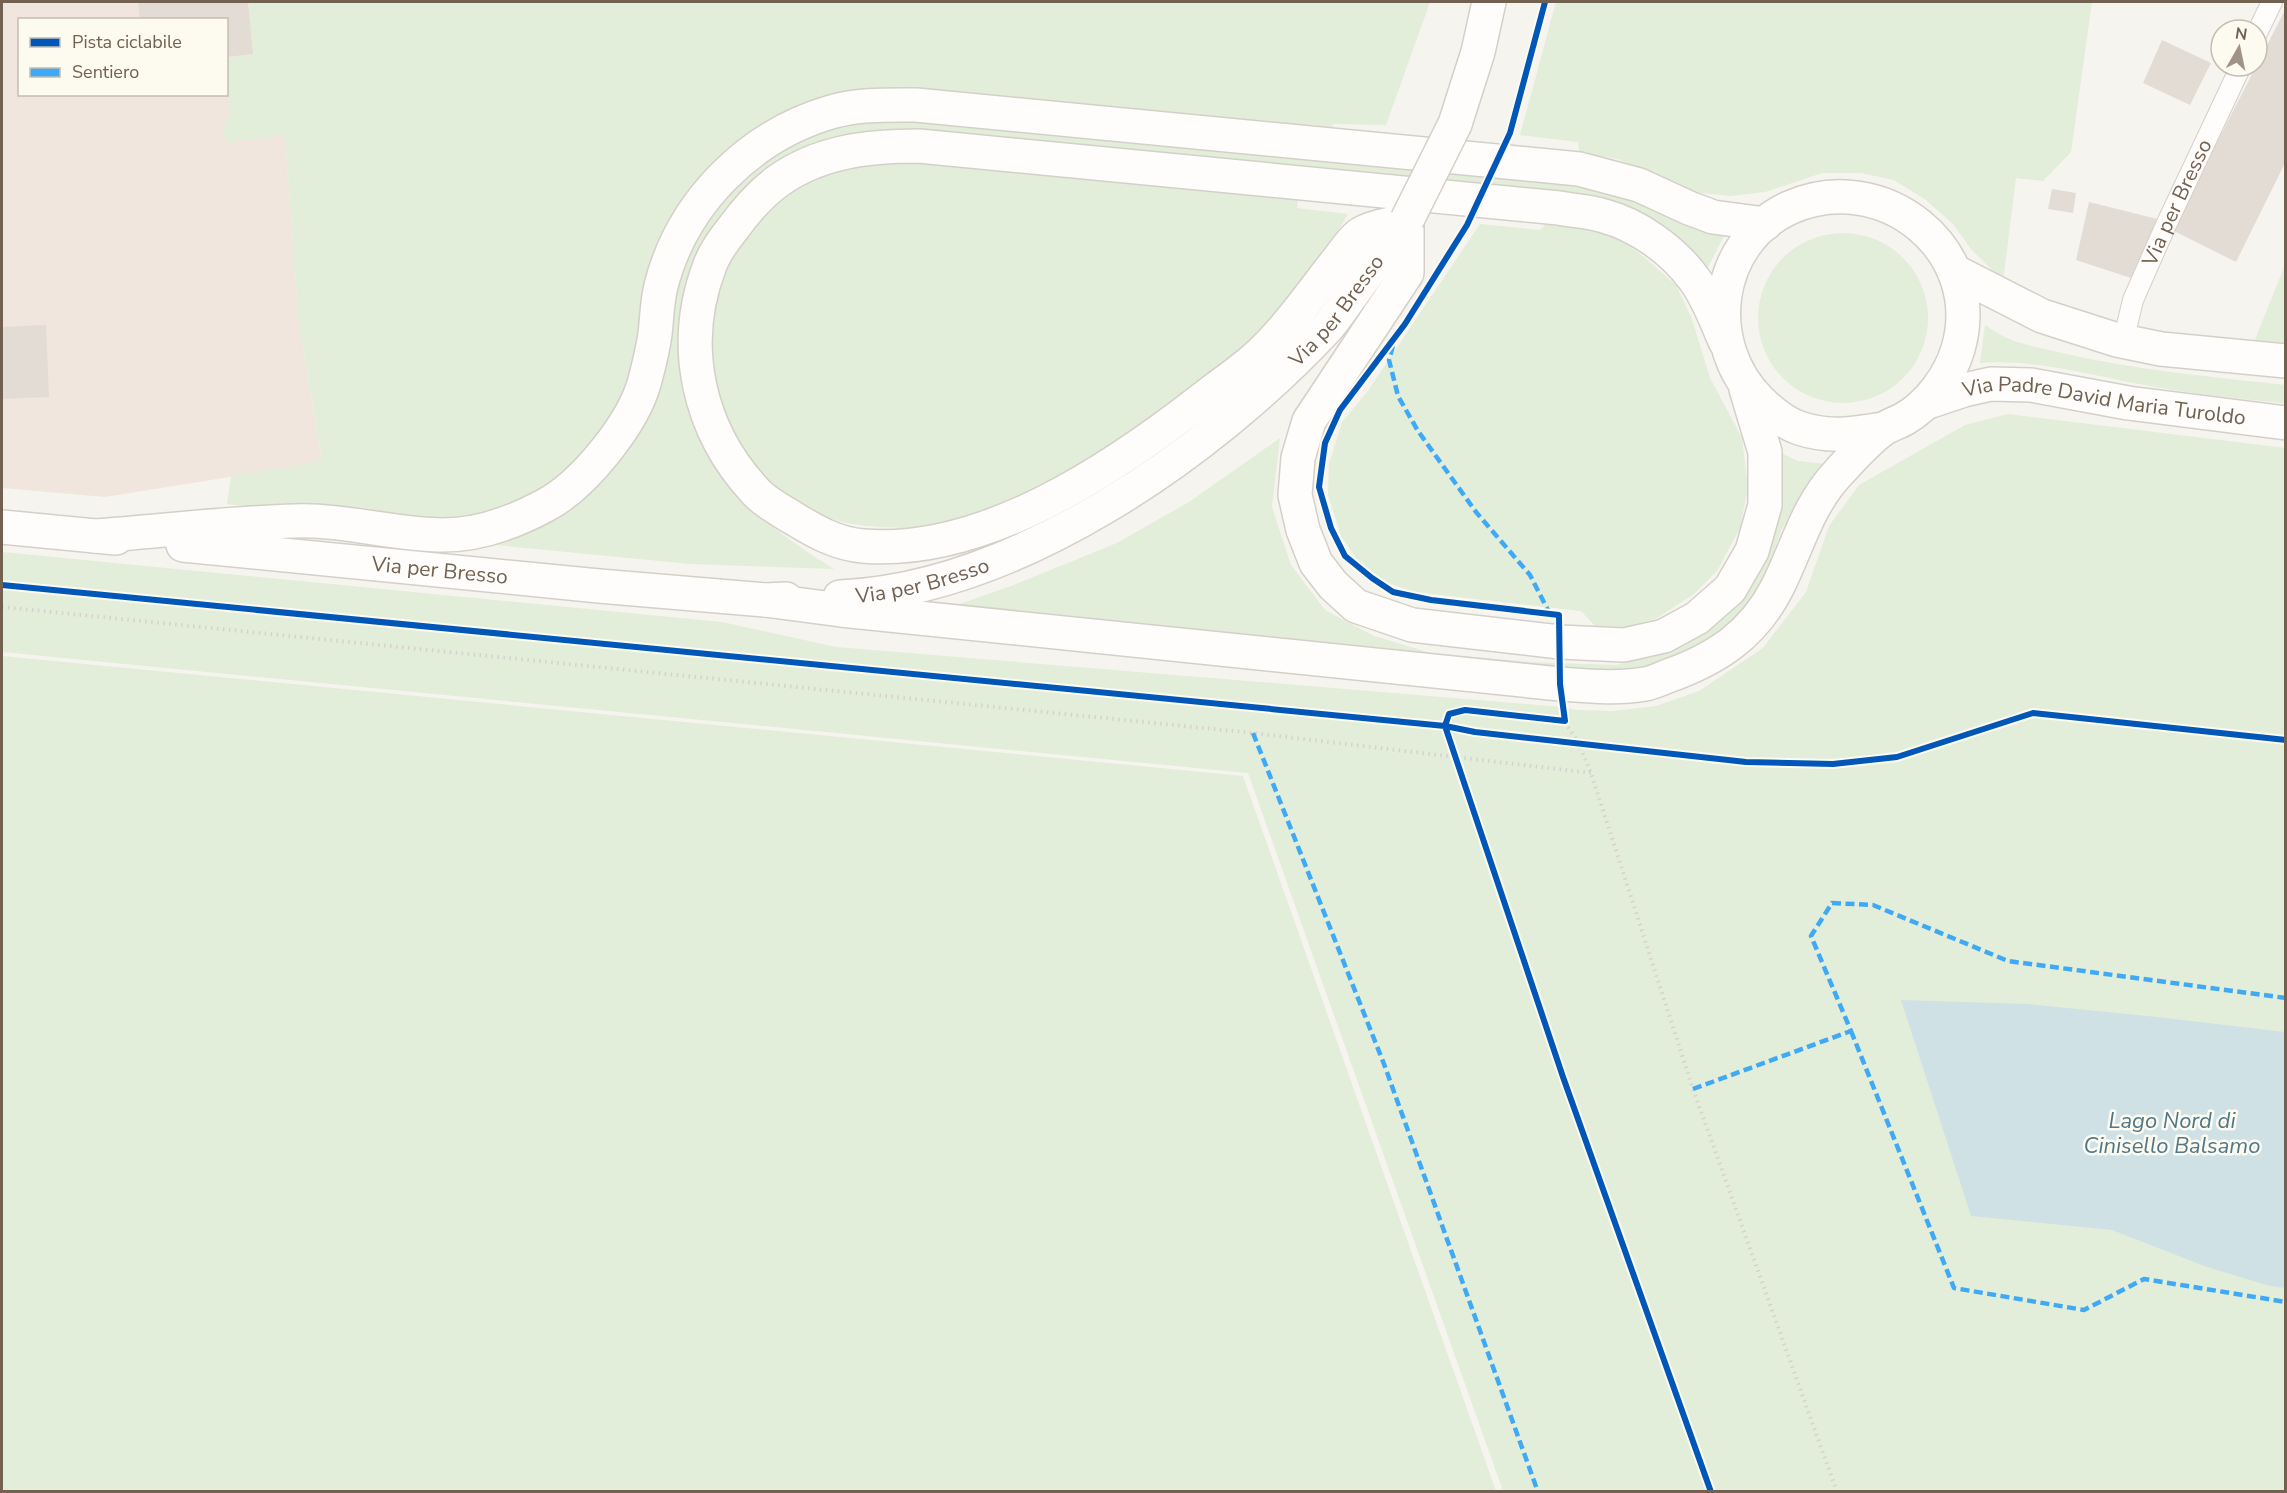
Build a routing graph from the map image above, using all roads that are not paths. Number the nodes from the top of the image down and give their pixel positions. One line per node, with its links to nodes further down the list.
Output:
1 (1489, 2): 5 (street, Via per Bresso, bridge)
2 (2272, 2): 3 (lane)
3 (2264, 18)
4 (2235, 78): 9 (lane, Via per Bresso)
5 (1407, 220): 8 (street); 11 (street); 17 (street, Via per Bresso)
6 (1765, 224): 7 (street); 8 (street); 16 (street)
7 (1954, 271): 9 (street); 12 (street)
8 (1725, 341): 11 (street)
9 (2123, 342): 10 (street)
10 (2286, 361)
11 (1745, 387): 14 (street)
12 (1925, 403): 13 (street, Via Padre David Maria Turoldo); 14 (street)
13 (2286, 423)
14 (1883, 429): 17 (street)
15 (2, 527): 16 (street, Via per Bresso)
16 (94, 536): 17 (street, Via per Bresso)
17 (765, 600)

